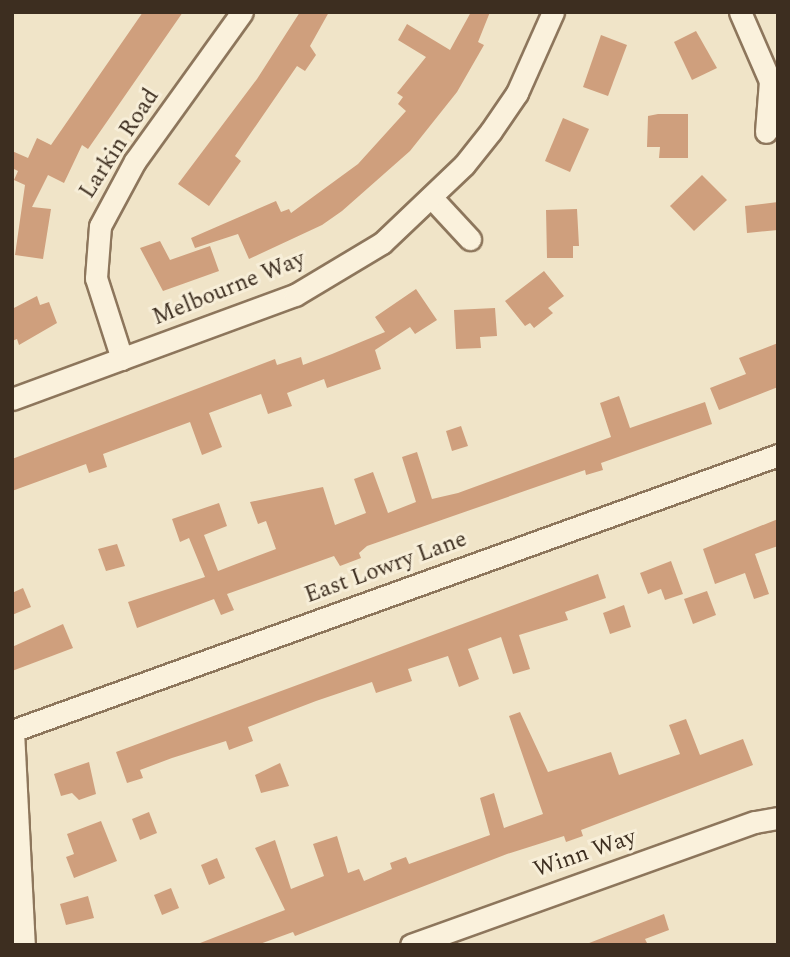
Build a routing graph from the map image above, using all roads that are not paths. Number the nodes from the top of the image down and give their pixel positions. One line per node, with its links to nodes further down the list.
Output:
1 (242, 12): 7 (street, Larkin Road)
2 (553, 12): 5 (street, Melbourne Way)
3 (740, 12): 4 (street)
4 (766, 132)
5 (432, 198): 6 (street); 7 (street, Melbourne Way)
6 (470, 239)
7 (122, 359): 8 (street, Melbourne Way)
8 (12, 398)
9 (778, 455): 10 (street, East Lowry Lane)
10 (13, 731): 12 (street)
11 (778, 818): 13 (street, Winn Way)
12 (24, 945)
13 (411, 945)

